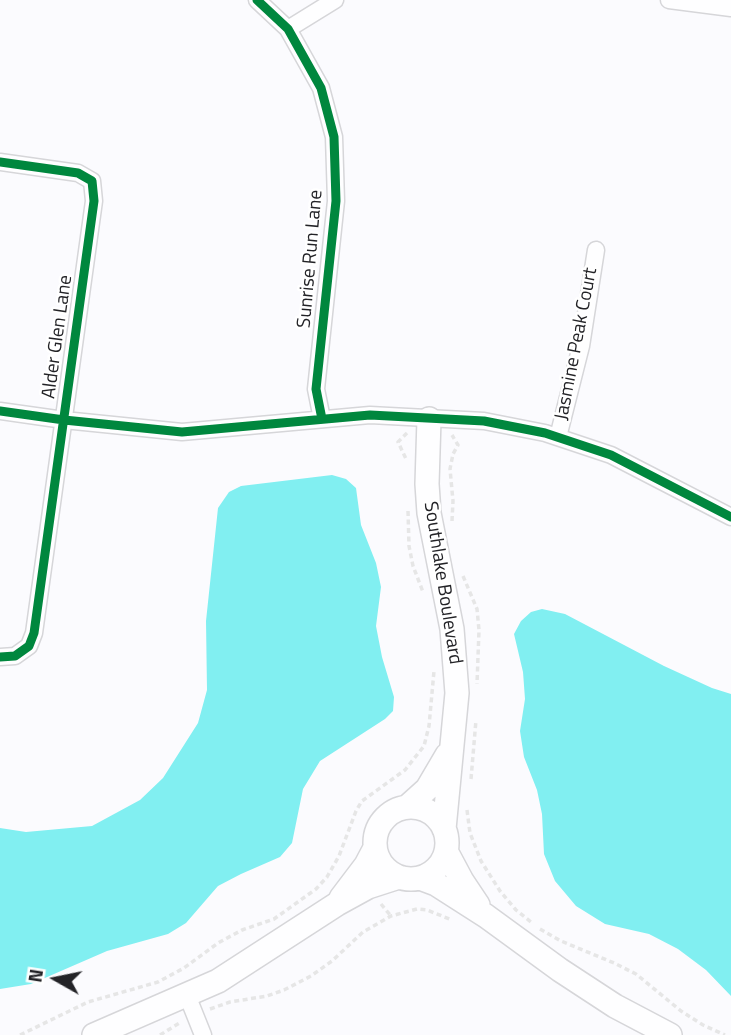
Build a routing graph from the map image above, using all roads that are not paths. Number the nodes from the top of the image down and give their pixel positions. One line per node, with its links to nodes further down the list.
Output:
1 (257, 0): 5 (street, Sunrise Run Lane)
2 (335, 0): 5 (street)
3 (669, 0): 4 (street)
4 (731, 8)
5 (288, 29): 9 (street, Sunrise Run Lane)
6 (0, 162): 11 (street, Alder Glen Lane)
7 (596, 250): 12 (street, Jasmine Peak Court)
8 (0, 411): 11 (street)
9 (322, 419): 10 (street); 11 (street)
10 (431, 419): 12 (street); 15 (street, Southlake Boulevard)
11 (64, 420): 14 (street, Alder Glen Lane)
12 (558, 437): 13 (street)
13 (731, 517)
14 (7, 656)
15 (452, 746): 16 (street, Southlake Boulevard); 17 (street, Southlake Boulevard)
16 (407, 807): 17 (street); 18 (street, Southlake Boulevard)
17 (445, 840): 19 (street, Southlake Boulevard); 21 (street)
18 (375, 848): 19 (street); 20 (street, Southlake Boulevard)
19 (409, 878): 20 (street, Southlake Boulevard); 21 (street)
20 (337, 904): 22 (street, Southlake Boulevard)
21 (486, 916): 25 (street)
22 (191, 1005): 23 (street, Southlake Boulevard); 24 (street)
23 (94, 1035)
24 (203, 1035)
25 (670, 1035)

